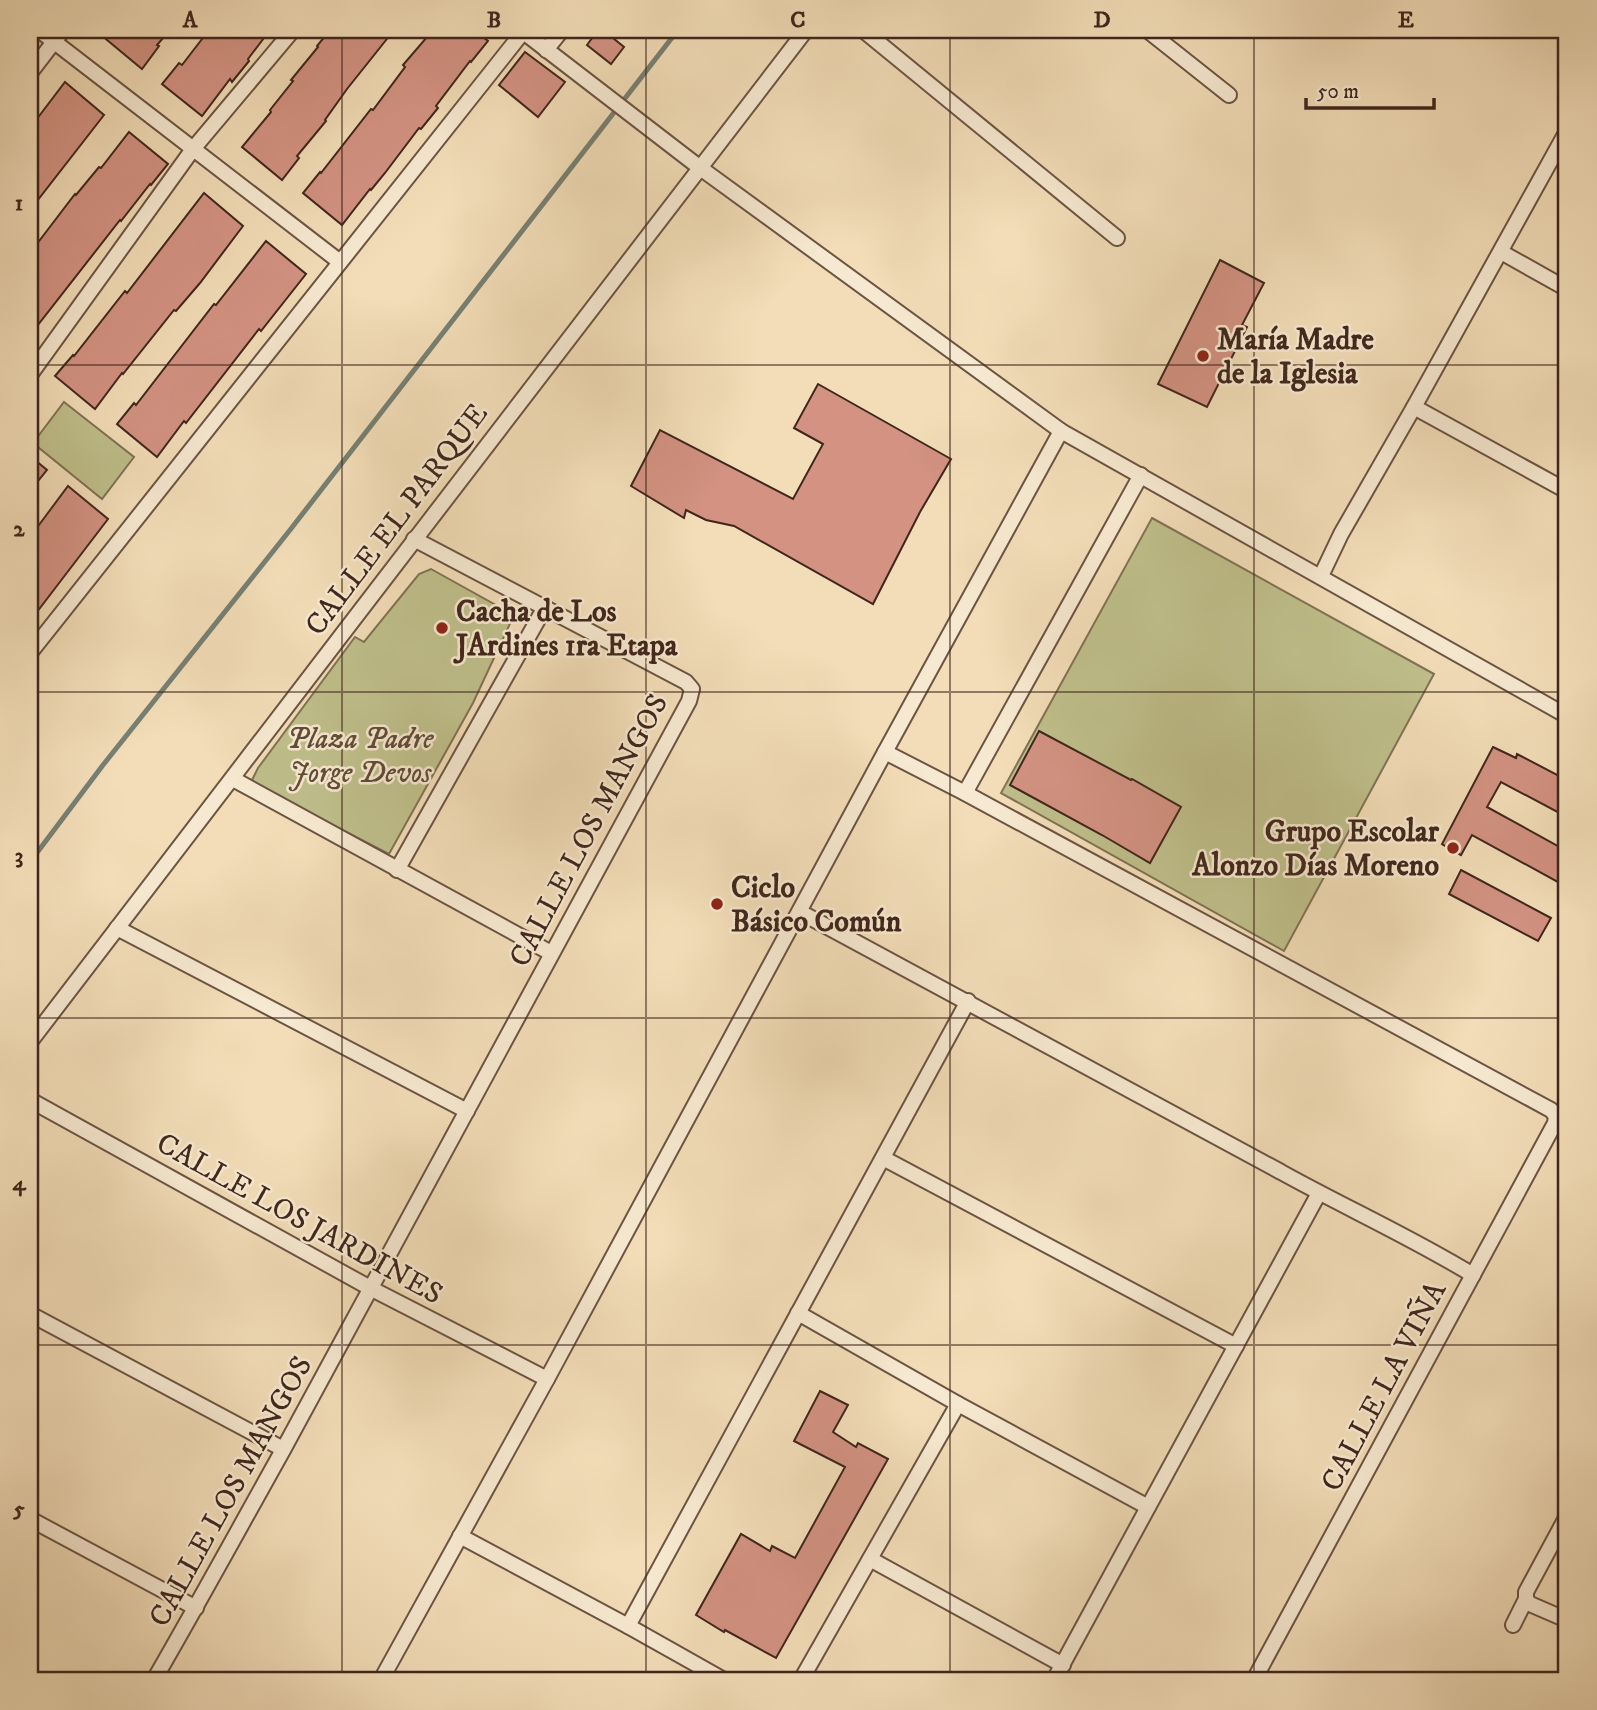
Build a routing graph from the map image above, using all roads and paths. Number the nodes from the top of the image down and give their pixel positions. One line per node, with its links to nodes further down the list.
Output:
1 (39, 30): 8 (street)
2 (293, 30): 13 (street)
3 (562, 30): 9 (street)
4 (806, 30): 14 (street, CALLE EL PARQUE)
5 (863, 30): 15 (street)
6 (1147, 30): 11 (street)
7 (522, 31): 9 (street); 17 (street)
8 (59, 36): 10 (street); 13 (street)
9 (546, 50): 14 (street)
10 (30, 73)
11 (1229, 95)
12 (1567, 131): 16 (street)
13 (193, 149): 17 (street); 19 (street)
14 (699, 167): 21 (street); 24 (street, CALLE EL PARQUE)
15 (1117, 238)
16 (1501, 252): 18 (street); 20 (street)
17 (340, 262): 27 (street)
18 (1567, 289)
19 (30, 376)
20 (1415, 407): 23 (street); 25 (street)
21 (1061, 431): 22 (street); 29 (street)
22 (1141, 475): 25 (street); 31 (street)
23 (1567, 491)
24 (414, 539): 26 (street, CALLE LOS MANGOS); 30 (street, CALLE EL PARQUE)
25 (1321, 576): 28 (street)
26 (545, 607): 32 (street); 35 (street, CALLE LOS MANGOS)
27 (30, 653)
28 (1567, 716)
29 (885, 752): 31 (street); 33 (street)
30 (233, 779): 32 (street); 34 (street, CALLE EL PARQUE)
31 (965, 793): 42 (street, CALLE LA VIÑA)
32 (397, 870): 35 (street)
33 (800, 912): 36 (street); 47 (street)
34 (117, 928): 37 (street, CALLE EL PARQUE); 39 (street)
35 (551, 953): 39 (street, CALLE LOS MANGOS)
36 (968, 1001): 40 (street); 41 (street)
37 (30, 1042)
38 (30, 1100): 43 (street, CALLE LOS JARDINES)
39 (467, 1111): 43 (street, CALLE LOS MANGOS)
40 (883, 1158): 45 (street); 46 (street)
41 (1319, 1193): 42 (street); 46 (street)
42 (1473, 1275): 66 (street, CALLE LA VIÑA)
43 (372, 1289): 47 (street, CALLE LOS JARDINES); 49 (street, CALLE LOS MANGOS)
44 (30, 1314): 49 (street)
45 (798, 1314): 48 (street); 59 (street)
46 (1236, 1346): 50 (street)
47 (547, 1379): 53 (street)
48 (958, 1404): 50 (street); 54 (street)
49 (283, 1450): 56 (street, CALLE LOS MANGOS)
50 (1148, 1507): 60 (street)
51 (1567, 1516): 55 (street)
52 (30, 1519): 56 (street)
53 (460, 1536): 59 (street); 62 (street)
54 (870, 1559): 60 (street); 64 (street)
55 (1526, 1599): 57 (street); 58 (street)
56 (196, 1608): 61 (street, CALLE LOS MANGOS)
57 (1567, 1620)
58 (1513, 1625)
59 (628, 1626): 63 (street)
60 (1063, 1665): 65 (street)
61 (154, 1680)
62 (381, 1680)
63 (724, 1680)
64 (801, 1680)
65 (1054, 1680)
66 (1254, 1680)

